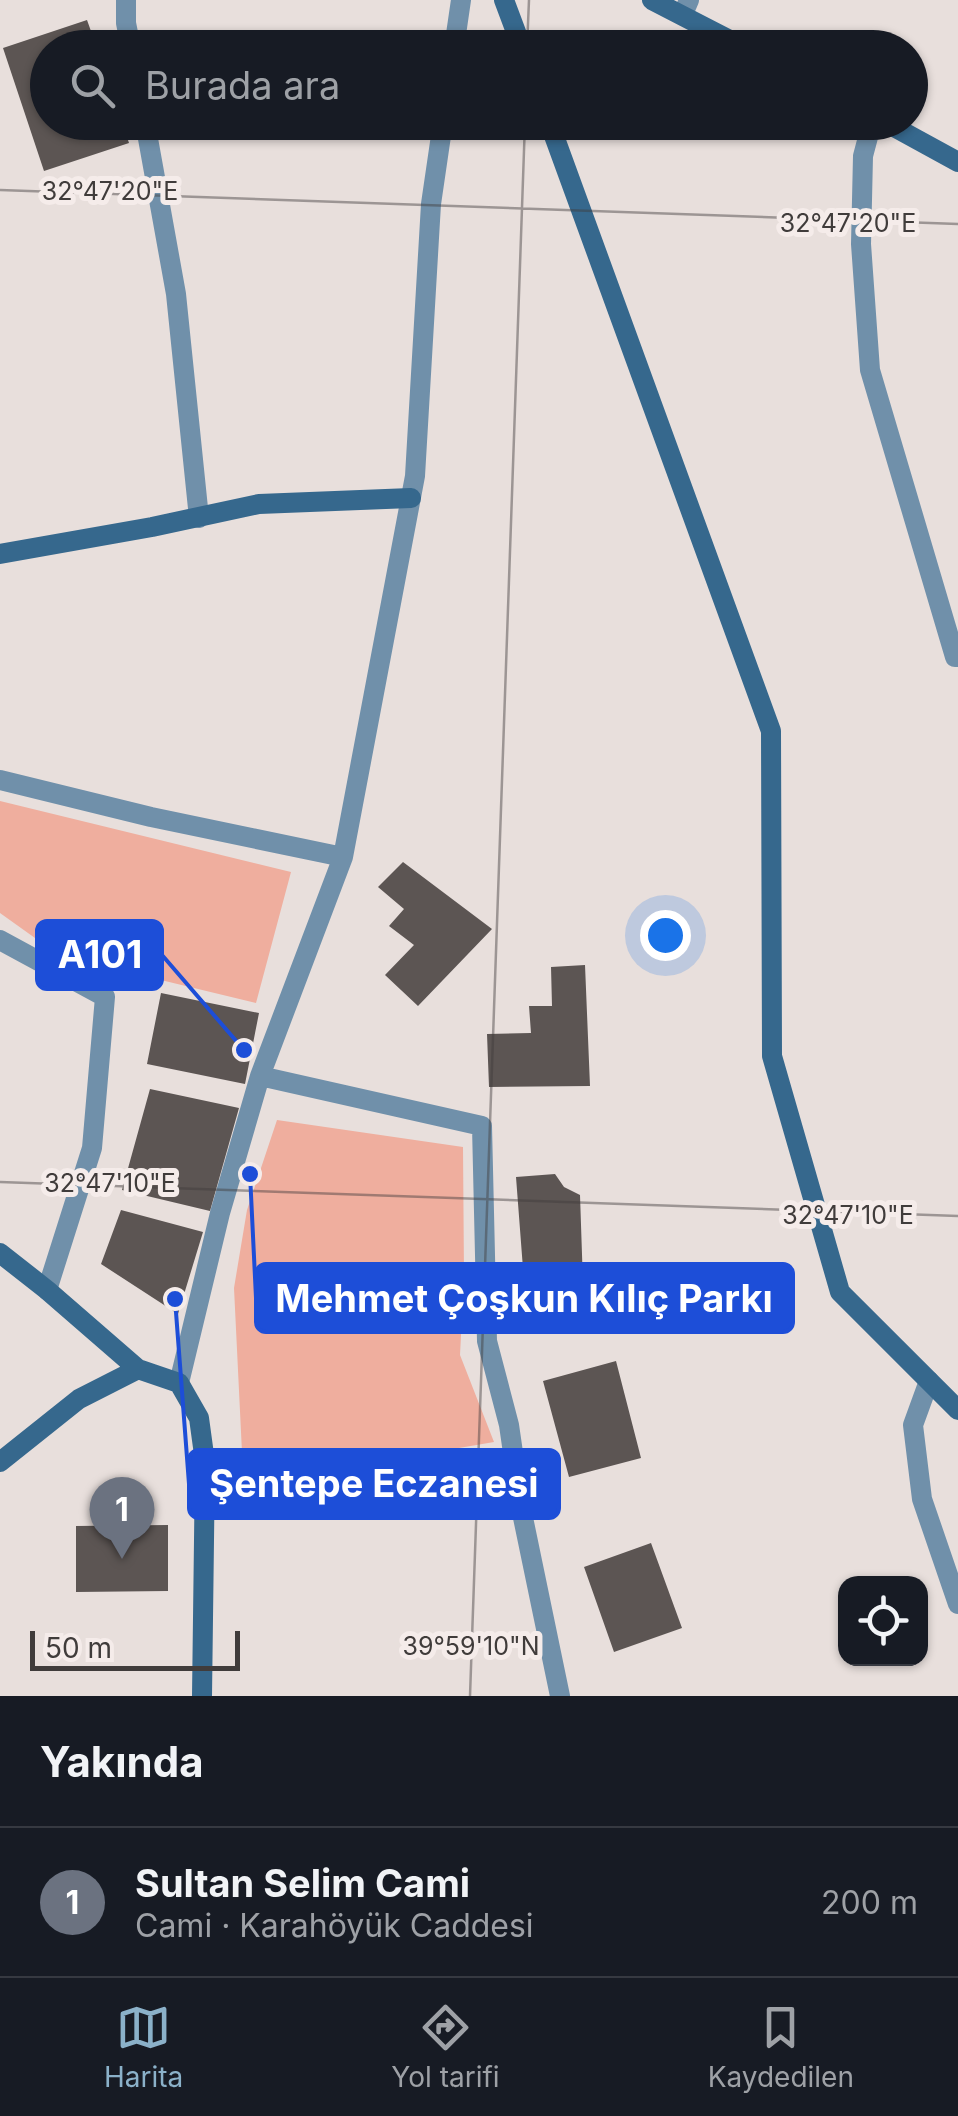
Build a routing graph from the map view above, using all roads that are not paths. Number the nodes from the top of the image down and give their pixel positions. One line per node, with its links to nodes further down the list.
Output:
1 (126, 0): 6 (street)
2 (461, 0): 7 (street)
3 (504, 0): 8 (street)
4 (652, 0): 5 (street)
5 (686, 7): 9 (street)
6 (127, 30)
7 (457, 30)
8 (515, 30)
9 (719, 30)
10 (147, 140): 17 (street)
11 (440, 140): 16 (street)
12 (556, 140): 27 (street)
13 (867, 140): 19 (street)
14 (918, 140): 15 (street)
15 (958, 162)
16 (411, 498): 17 (street); 21 (street)
17 (199, 518): 18 (street)
18 (3, 548)
19 (958, 658)
20 (0, 780): 21 (street)
21 (343, 857): 23 (street)
22 (0, 940): 25 (street)
23 (260, 1076): 28 (street); 33 (street)
24 (0, 1253): 25 (street)
25 (47, 1290): 26 (street)
26 (138, 1369): 28 (street); 30 (street)
27 (928, 1380): 29 (street); 31 (street)
28 (179, 1383): 32 (street)
29 (958, 1410)
30 (0, 1462)
31 (958, 1604)
32 (202, 1696)
33 (560, 1696)

